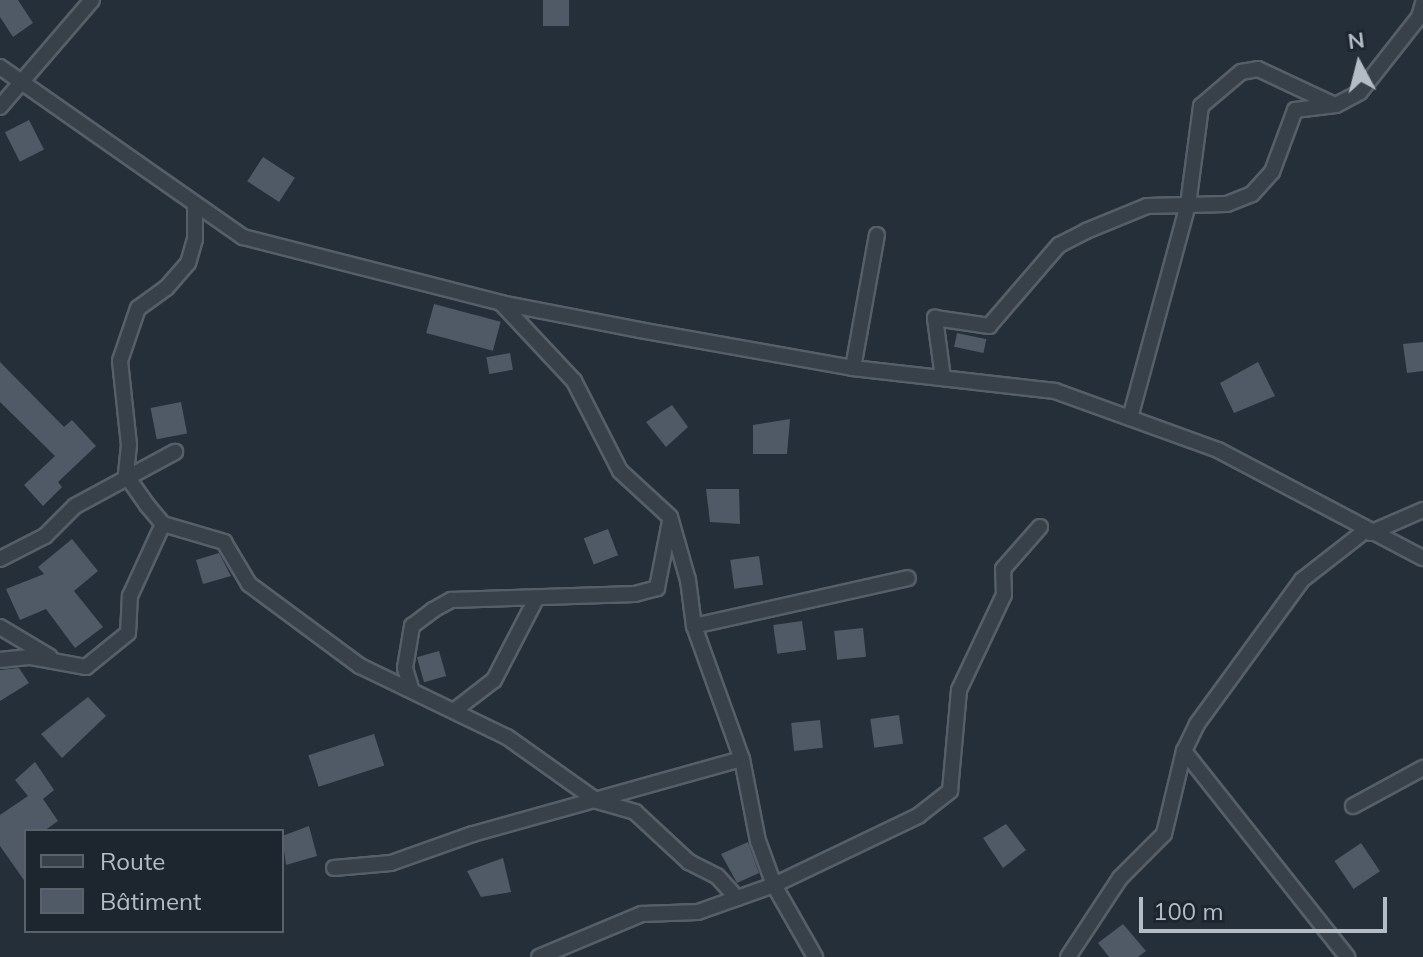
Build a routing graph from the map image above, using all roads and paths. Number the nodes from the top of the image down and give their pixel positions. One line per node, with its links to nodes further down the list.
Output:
1 (92, 0): 4 (street)
2 (1422, 12): 5 (street)
3 (0, 67): 4 (street)
4 (18, 81): 6 (street); 7 (street)
5 (1336, 105): 8 (street); 8 (street)
6 (0, 107)
7 (195, 204): 10 (street); 17 (street)
8 (1188, 205): 14 (street); 15 (street)
9 (877, 235): 13 (street)
10 (501, 303): 11 (street); 12 (street)
11 (534, 309): 12 (street); 13 (street)
12 (540, 344): 19 (street)
13 (853, 368): 14 (street)
14 (943, 378): 15 (street)
15 (1130, 418): 22 (street)
16 (175, 452): 17 (street)
17 (126, 475): 20 (street); 24 (street)
18 (1423, 510): 22 (street)
19 (670, 517): 26 (street); 27 (street)
20 (163, 524): 30 (street); 31 (street)
21 (1040, 527): 39 (street)
22 (1367, 532): 23 (street); 33 (street)
23 (1423, 558)
24 (0, 559)
25 (908, 578): 27 (street)
26 (537, 597): 31 (street); 32 (street)
27 (694, 626): 34 (street)
28 (0, 627): 30 (street)
29 (0, 660): 30 (street)
30 (60, 664)
31 (411, 688): 32 (street)
32 (455, 710): 36 (street)
33 (1184, 751): 43 (street); 44 (street)
34 (742, 759): 36 (street); 39 (street)
35 (1423, 768): 37 (street)
36 (597, 801): 38 (street); 40 (street)
37 (1353, 806)
38 (334, 868)
39 (774, 885): 40 (street); 42 (street)
40 (737, 898): 41 (street)
41 (539, 957)
42 (815, 957)
43 (1068, 957)
44 (1347, 957)

